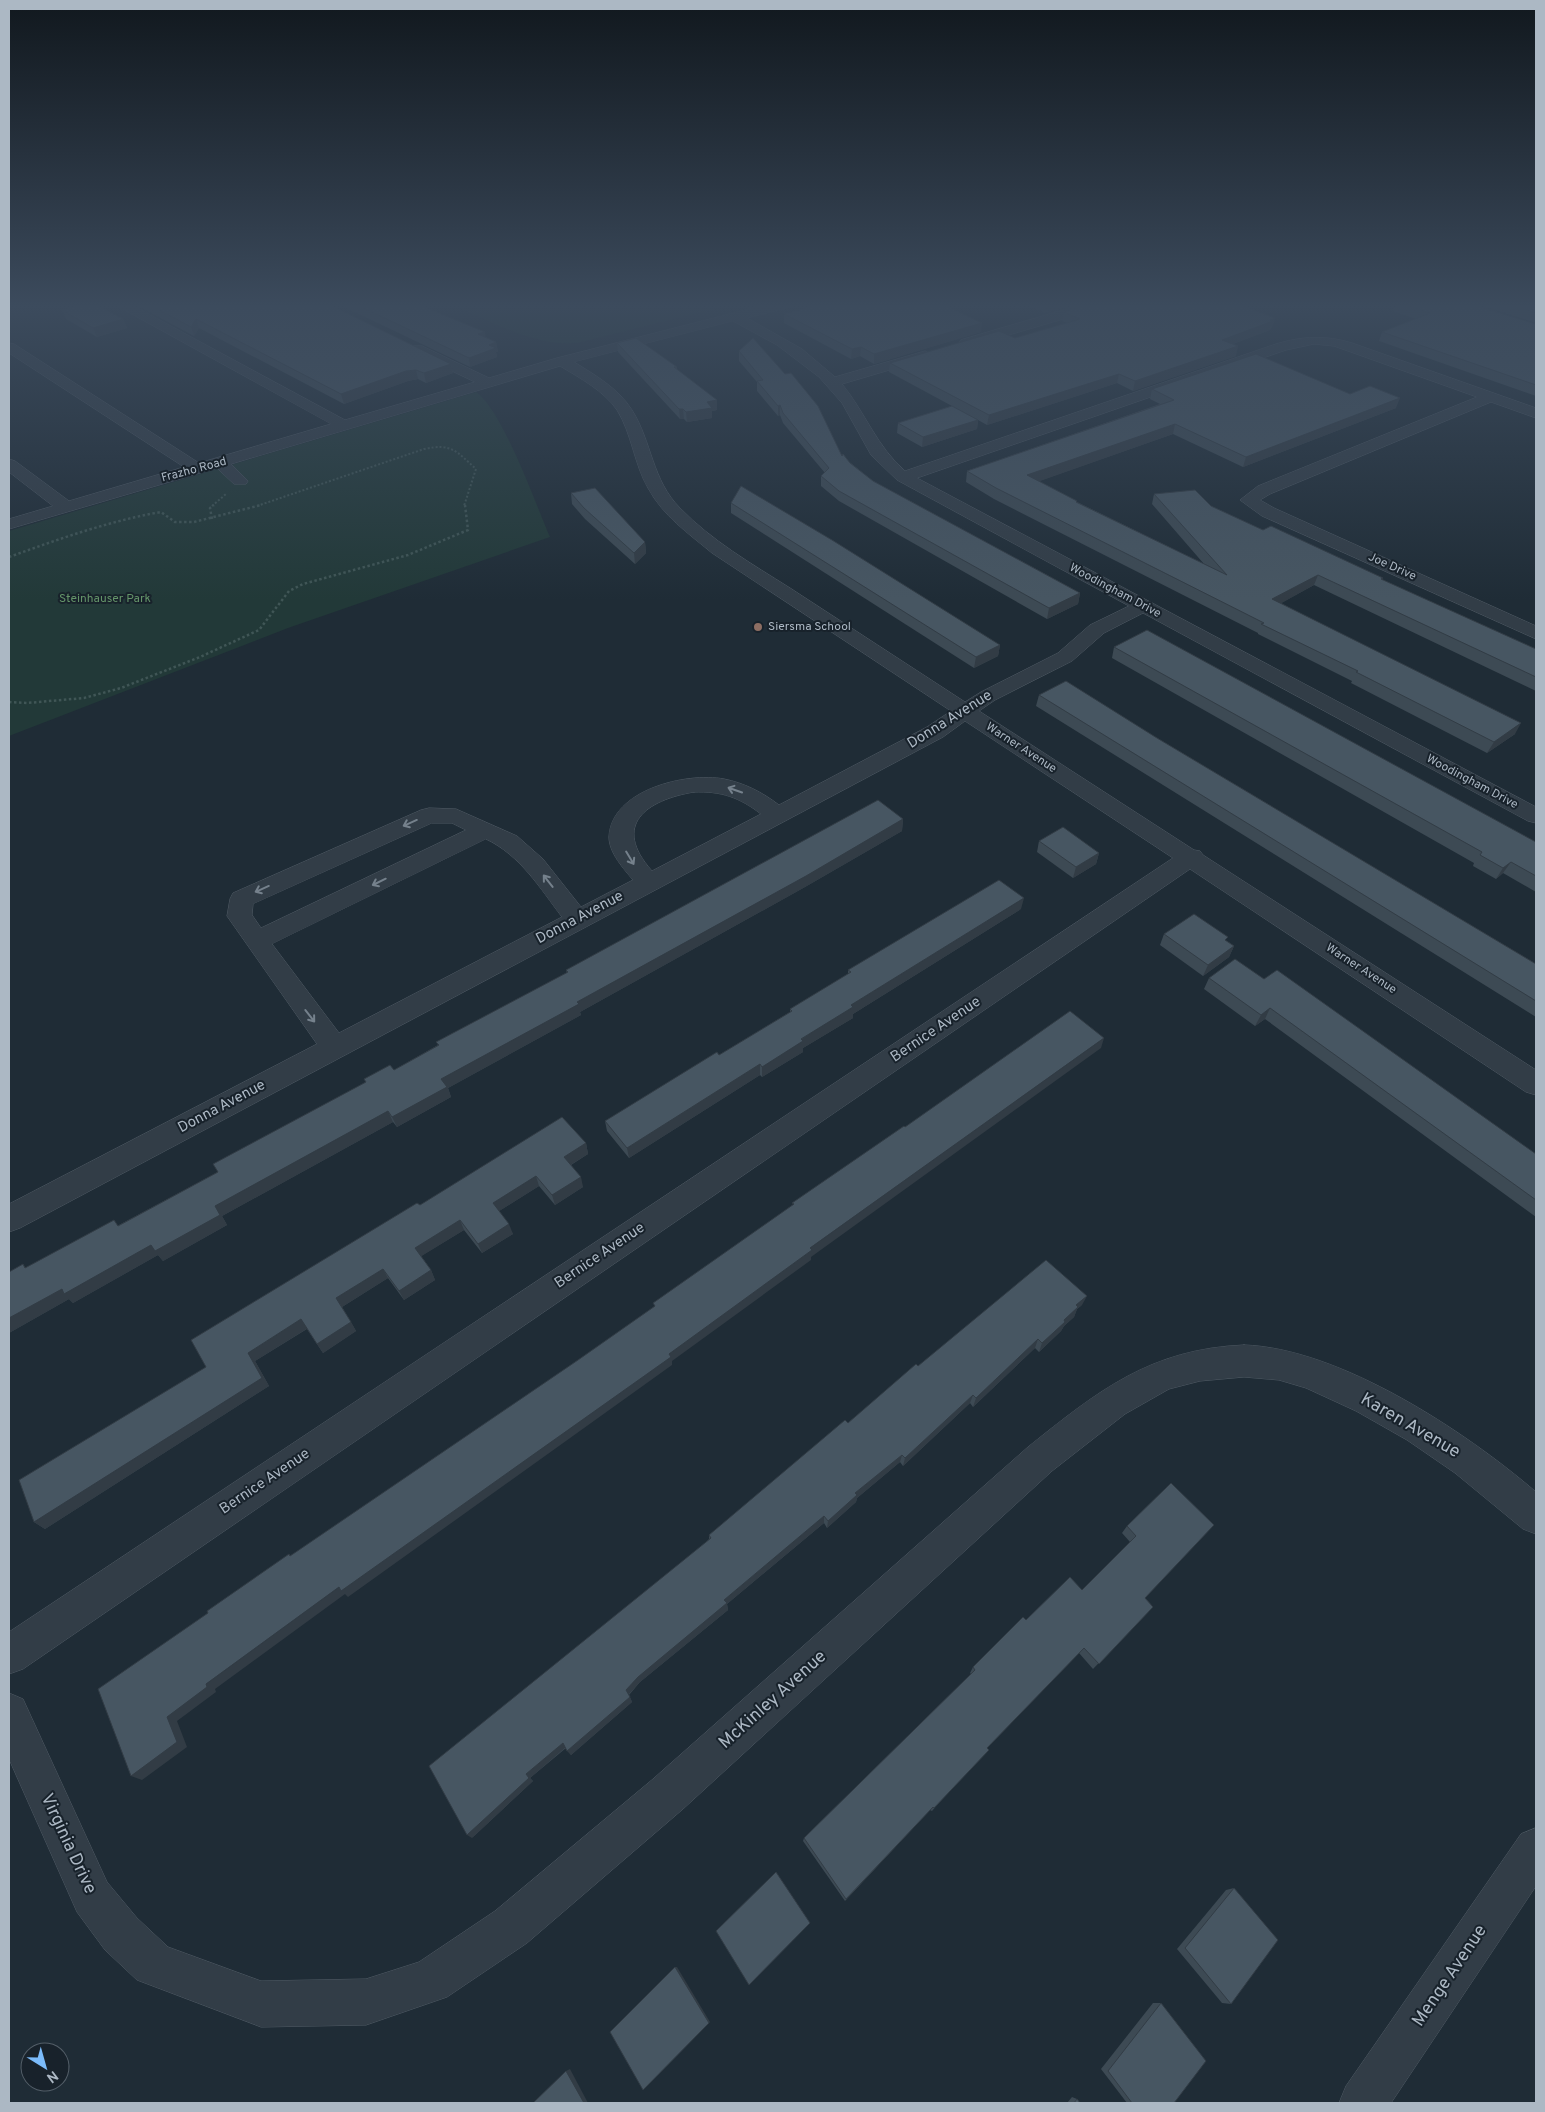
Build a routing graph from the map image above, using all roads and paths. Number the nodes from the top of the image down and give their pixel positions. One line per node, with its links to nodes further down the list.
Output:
1 (95, 403): 13 (street)
2 (302, 403): 10 (street)
3 (423, 403): 10 (street, Frazho Road)
4 (618, 403): 23 (street, Warner Avenue)
5 (848, 403): 14 (street, Woodingham Drive)
6 (1119, 403): 14 (street)
7 (1477, 403): 21 (street, Joe Drive)
8 (1507, 403): 9 (street)
9 (1536, 413)
10 (345, 426): 11 (street, Frazho Road)
11 (221, 463): 13 (street, Frazho Road); 15 (street)
12 (9, 464): 16 (street)
13 (197, 469): 16 (street, Frazho Road)
14 (903, 477): 20 (street, Woodingham Drive)
15 (240, 482): 17 (path)
16 (66, 507): 18 (street, Frazho Road)
17 (212, 519): 19 (path); 22 (path)
18 (9, 524)
19 (9, 557)
20 (1143, 606): 23 (street, Donna Avenue); 25 (street, Woodingham Drive)
21 (1536, 633)
22 (9, 702)
23 (966, 713): 24 (street, Donna Avenue); 27 (street, Warner Avenue)
24 (777, 814): 28 (street, Donna Avenue); 28 (street, one-way to 28)
25 (1536, 816)
26 (486, 830): 29 (street, one-way to 26); 30 (street, one-way to 30); 30 (street, one-way to 30)
27 (1192, 857): 32 (street, Warner Avenue); 36 (street, Bernice Avenue)
28 (648, 882): 29 (street, Donna Avenue)
29 (578, 920): 31 (street, Donna Avenue)
30 (256, 941): 31 (street, one-way to 31)
31 (335, 1048): 33 (street, Donna Avenue)
32 (1536, 1084)
33 (9, 1218)
34 (1270, 1363): 35 (street, Karen Avenue); 39 (street, McKinley Avenue)
35 (1536, 1516)
36 (9, 1655)
37 (9, 1713): 39 (street, Virginia Drive)
38 (1536, 1849): 40 (street, Menge Avenue)
39 (261, 2004)
40 (1363, 2103)

